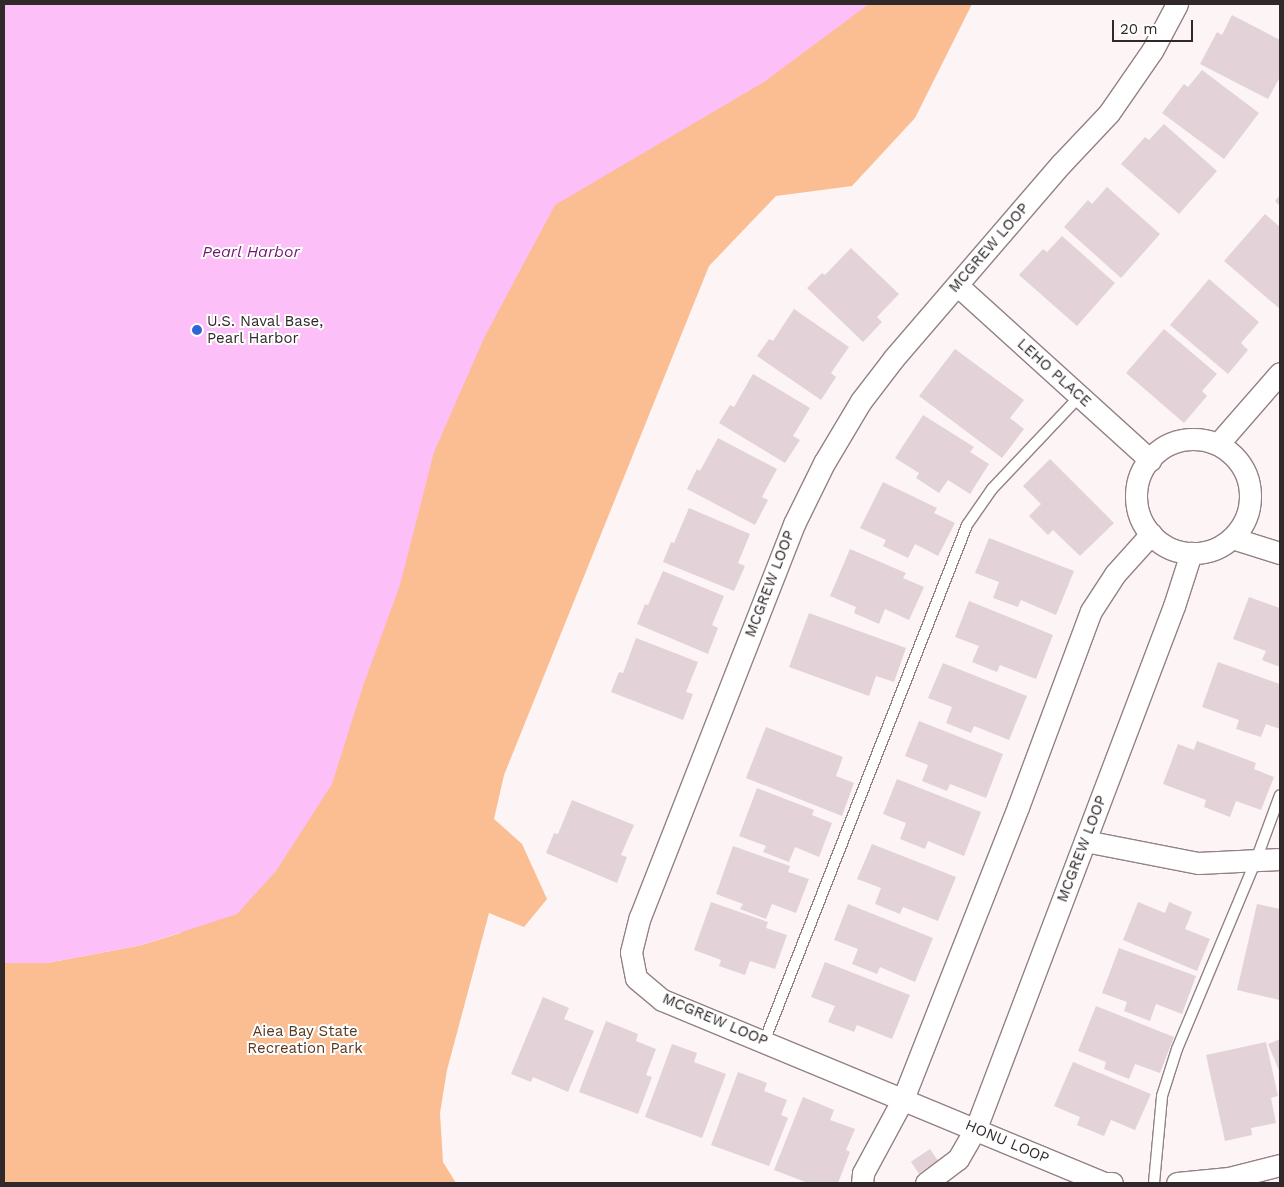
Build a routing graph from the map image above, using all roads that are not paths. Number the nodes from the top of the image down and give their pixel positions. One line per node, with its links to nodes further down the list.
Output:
1 (1177, 4): 2 (street, MCGREW LOOP)
2 (957, 285): 4 (street, LEHO PLACE); 15 (street, MCGREW LOOP)
3 (1280, 373): 5 (street)
4 (1080, 396): 6 (street, LEHO PLACE); 15 (lane)
5 (1218, 444): 6 (street); 8 (street)
6 (1150, 460): 7 (street)
7 (1151, 534): 9 (street); 16 (street)
8 (1232, 538): 9 (street); 10 (street)
9 (1191, 553): 12 (street, MCGREW LOOP)
10 (1280, 553)
11 (1280, 795): 14 (lane)
12 (1085, 841): 14 (street); 17 (street, MCGREW LOOP)
13 (1280, 859): 14 (street)
14 (1256, 860): 22 (lane)
15 (764, 1042): 16 (street, MCGREW LOOP)
16 (903, 1099): 17 (street, HONU LOOP); 19 (street)
17 (976, 1128): 20 (street, MCGREW LOOP); 21 (street, HONU LOOP)
18 (1280, 1165): 23 (street)
19 (862, 1183)
20 (926, 1183)
21 (1112, 1183)
22 (1154, 1183)
23 (1176, 1183)

